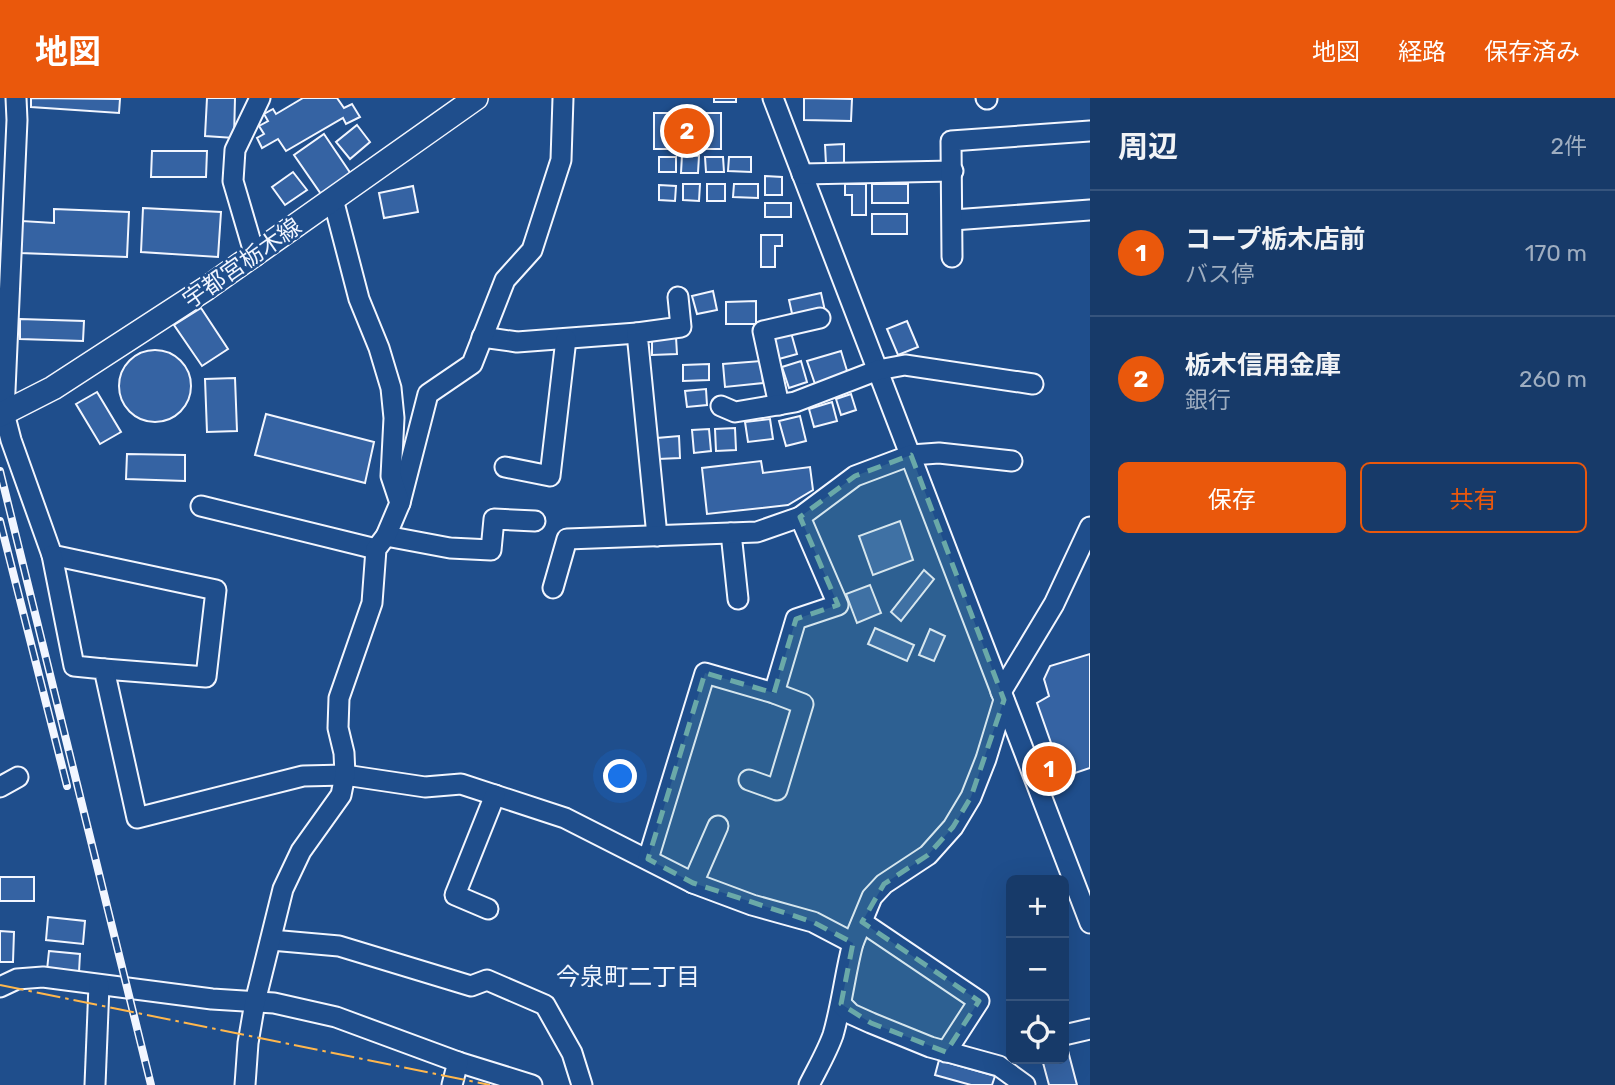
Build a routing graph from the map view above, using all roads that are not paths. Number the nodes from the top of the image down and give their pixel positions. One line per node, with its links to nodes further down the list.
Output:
1 (16, 98): 23 (street)
2 (260, 98): 12 (street)
3 (476, 98): 9 (main road, 宇都宮栃木線)
4 (563, 98): 17 (street)
5 (772, 98): 8 (street)
6 (1090, 131): 7 (street)
7 (953, 170): 8 (street); 11 (street)
8 (802, 174): 19 (street)
9 (333, 199): 12 (main road, 宇都宮栃木線); 27 (street)
10 (1090, 210): 11 (street)
11 (953, 220): 13 (street)
12 (255, 256): 23 (main road, 宇都宮栃木線)
13 (952, 257)
14 (678, 297): 16 (street)
15 (820, 318): 21 (street)
16 (637, 333): 18 (street); 33 (street)
17 (482, 337): 18 (street); 27 (street)
18 (566, 339): 26 (street)
19 (878, 370): 20 (street); 21 (street); 24 (street)
20 (1032, 384)
21 (779, 405): 22 (street)
22 (721, 407)
23 (2, 414): 35 (street)
24 (911, 456): 25 (street); 29 (street); 40 (street)
25 (1012, 461)
26 (505, 467)
27 (400, 503): 34 (street)
28 (201, 506): 34 (street)
29 (800, 516): 32 (street); 39 (street)
30 (536, 521): 34 (street)
31 (1090, 527): 40 (street)
32 (731, 533): 33 (street); 37 (street)
33 (657, 536): 36 (street)
34 (381, 542): 41 (street)
35 (52, 555): 38 (street); 38 (street)
36 (553, 588)
37 (738, 599)
38 (104, 669): 41 (street)
39 (774, 693): 43 (street); 47 (street)
40 (1002, 696): 50 (street); 51 (street)
41 (345, 775): 45 (street); 52 (street)
42 (18, 777): 44 (street)
43 (749, 780)
44 (0, 787)
45 (495, 795): 47 (street); 49 (street)
46 (718, 826): 48 (street)
47 (648, 859): 48 (street)
48 (693, 883): 53 (street)
49 (488, 909)
50 (862, 922): 53 (street); 60 (street)
51 (1090, 923)
52 (271, 940): 56 (street); 67 (street)
53 (853, 943): 57 (street)
54 (99, 985): 55 (street); 56 (street); 63 (street)
55 (0, 986)
56 (255, 1003): 62 (street); 64 (street)
57 (841, 1004): 60 (street); 68 (street)
58 (1090, 1028): 59 (street)
59 (1069, 1034)
60 (946, 1052): 61 (street)
61 (1005, 1061): 69 (street)
62 (458, 1062): 65 (street); 66 (street)
63 (95, 1085)
64 (245, 1085)
65 (452, 1085)
66 (532, 1085)
67 (582, 1085)
68 (809, 1085)
69 (1025, 1085)

